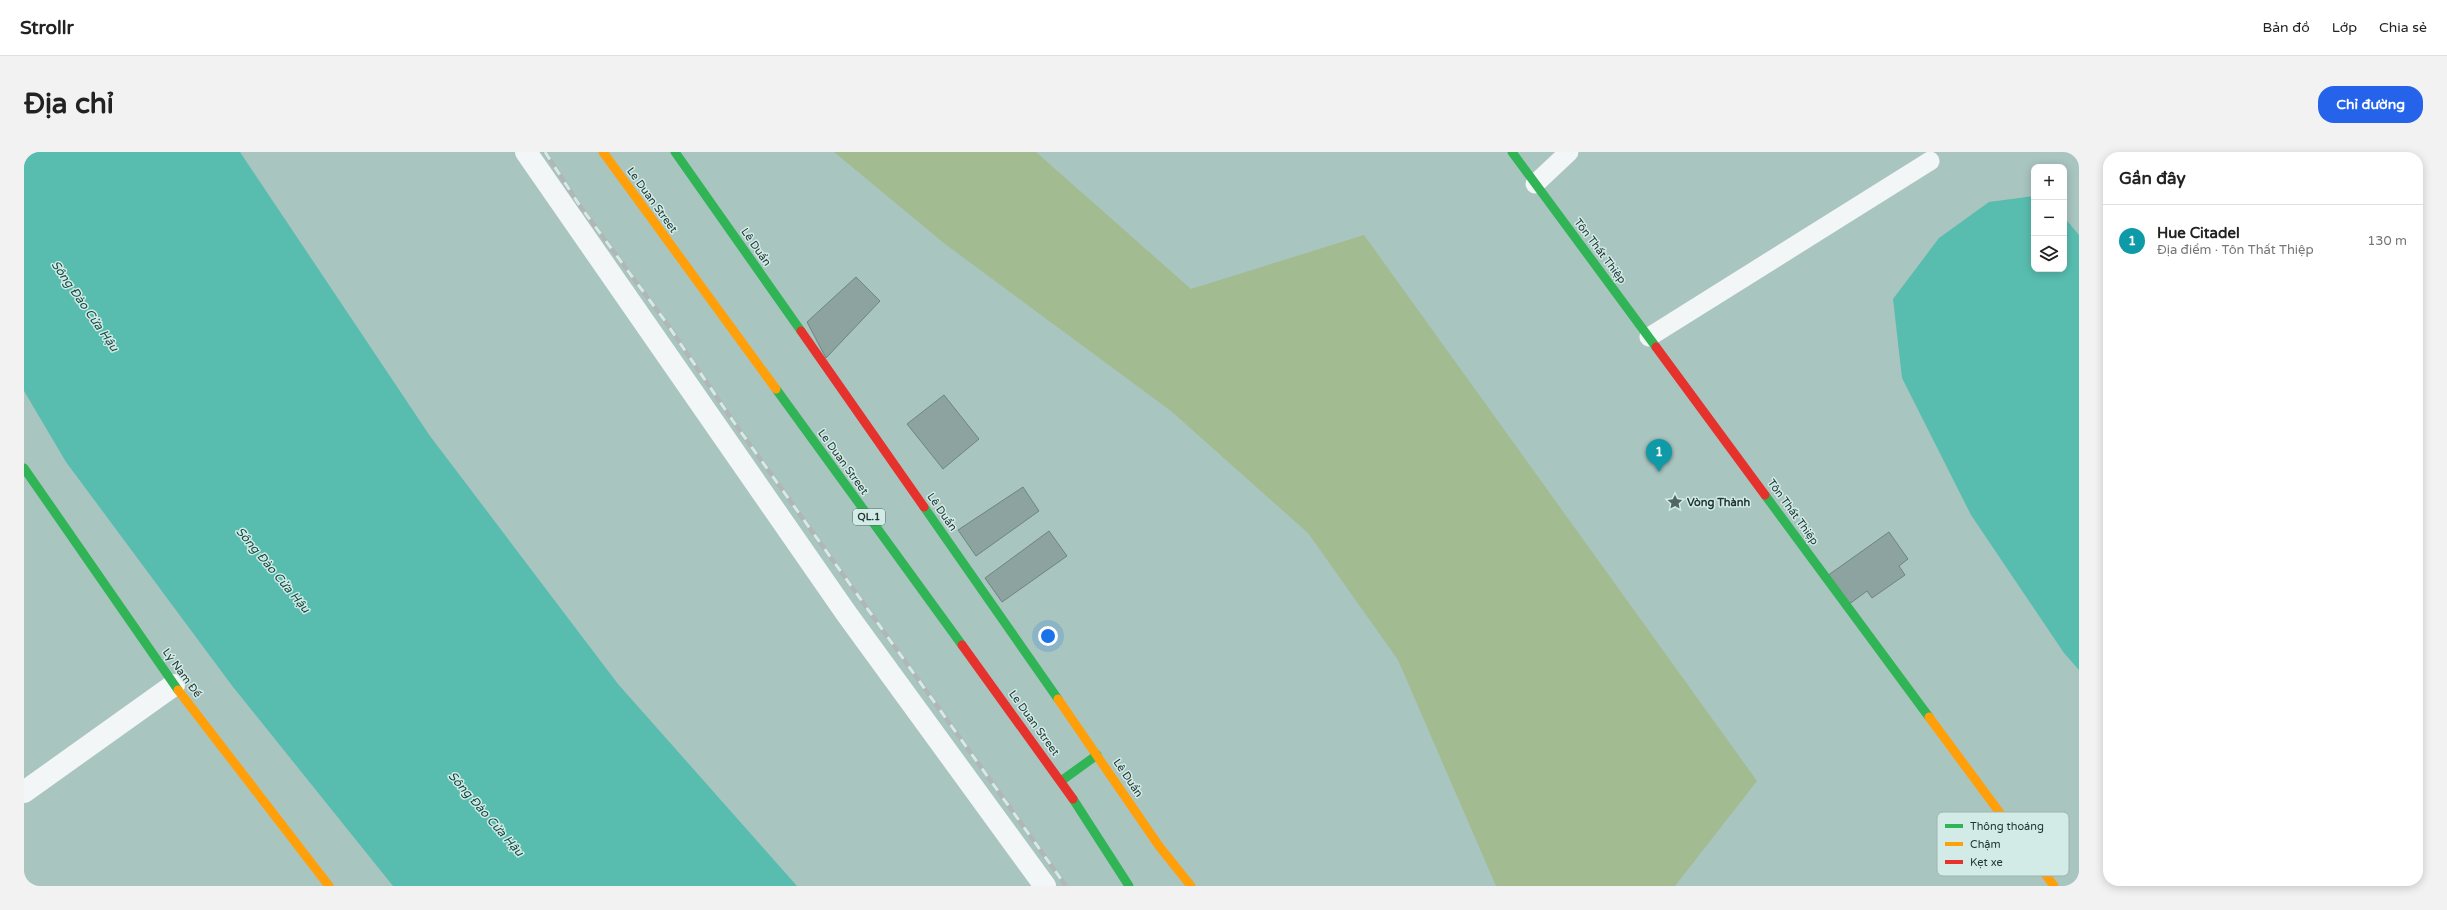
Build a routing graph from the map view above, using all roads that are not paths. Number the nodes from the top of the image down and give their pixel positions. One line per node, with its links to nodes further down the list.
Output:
1 (526, 152): 17 (street)
2 (603, 152): 12 (main road, Le Duan Street / QL.1)
3 (674, 152): 11 (main road, Lê Duẩn)
4 (1512, 152): 7 (main road, Tôn Thất Thiệp)
5 (1569, 152): 7 (lane)
6 (1930, 161): 8 (lane)
7 (1535, 184): 8 (main road, Tôn Thất Thiệp)
8 (1649, 337): 14 (main road, Tôn Thất Thiệp)
9 (24, 468): 10 (main road, Lý Nam Đế)
10 (174, 684): 13 (street); 16 (main road, Lý Nam Đế)
11 (1097, 754): 12 (main road); 19 (main road, Lê Duẩn)
12 (1061, 781): 18 (main road, Le Duan Street / QL.1)
13 (24, 792)
14 (1999, 812)
15 (2047, 876): 20 (main road, Tôn Thất Thiệp)
16 (329, 886)
17 (1045, 886)
18 (1129, 886)
19 (1191, 886)
20 (2054, 886)

